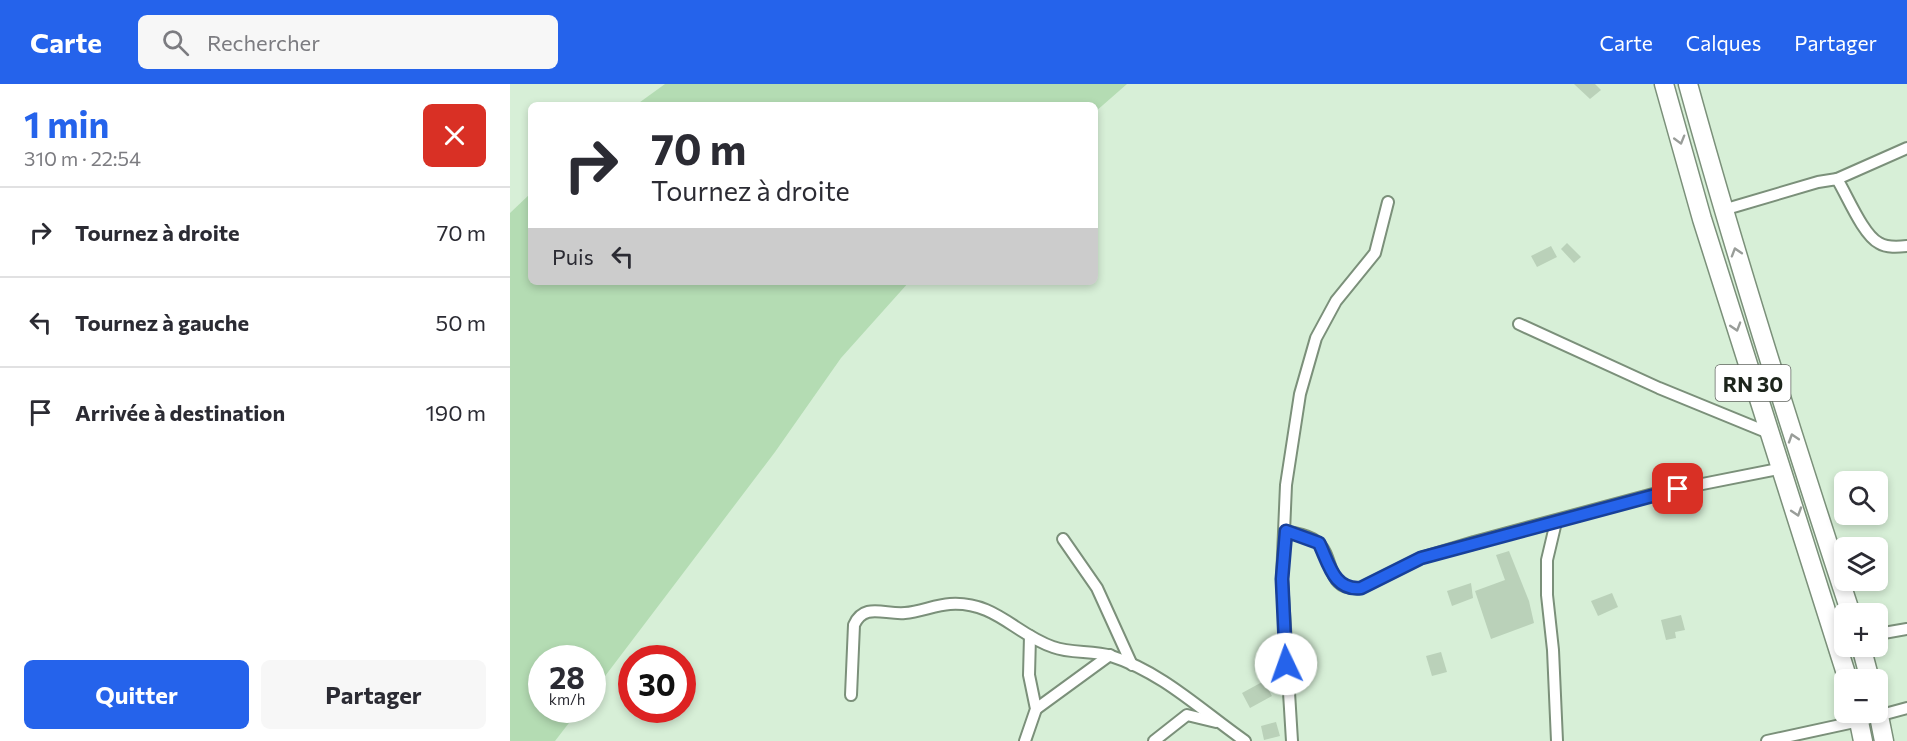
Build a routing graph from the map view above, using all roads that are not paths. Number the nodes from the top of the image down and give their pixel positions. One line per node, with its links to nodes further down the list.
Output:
1 (1664, 84): 9 (main road, RN 30, one-way to 9)
2 (1688, 84): 6 (main road, RN 30 / RN 30)
3 (1907, 148): 4 (street)
4 (1837, 180): 6 (street); 7 (street)
5 (1388, 202): 12 (street)
6 (1723, 210): 14 (main road, RN 30 / RN 30, one-way to 6)
7 (1907, 246)
8 (1519, 324): 9 (street)
9 (1769, 433): 10 (main road, RN 30)
10 (1783, 468): 11 (street); 20 (main road, RN 30, one-way to 20)
11 (1556, 522): 12 (street); 35 (street)
12 (1286, 531): 34 (street)
13 (1063, 539): 19 (street)
14 (1847, 603)
15 (1907, 629): 16 (street)
16 (1888, 632)
17 (1030, 636): 18 (street); 21 (street); 24 (street)
18 (1110, 655): 19 (street); 24 (street)
19 (1132, 665): 22 (street)
20 (1845, 669)
21 (851, 695)
22 (1185, 696): 26 (street); 27 (street)
23 (1907, 708): 25 (street)
24 (1036, 709): 31 (street)
25 (1888, 711)
26 (1187, 715): 27 (street); 32 (street)
27 (1219, 723): 33 (street)
28 (1835, 723): 36 (street)
29 (1859, 723): 37 (main road)
30 (1881, 723): 38 (main road)
31 (1025, 741)
32 (1154, 741)
33 (1245, 741)
34 (1292, 741)
35 (1557, 741)
36 (1767, 741)
37 (1863, 741)
38 (1884, 741)

